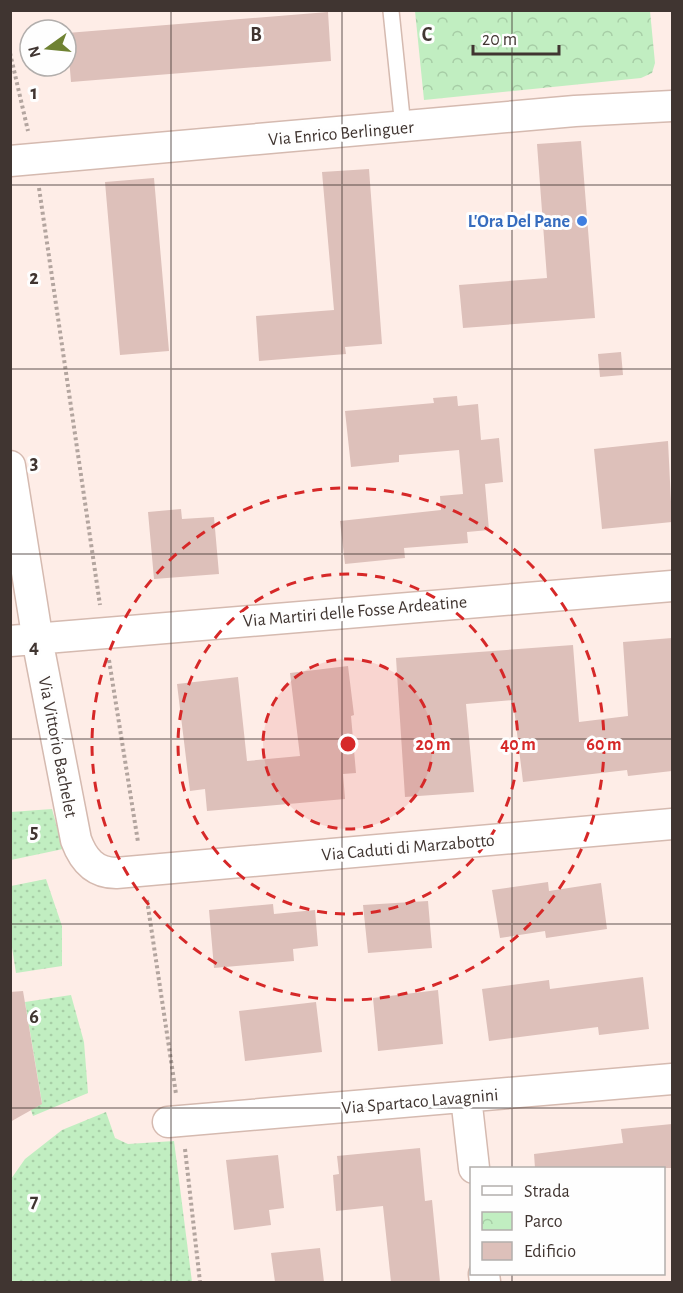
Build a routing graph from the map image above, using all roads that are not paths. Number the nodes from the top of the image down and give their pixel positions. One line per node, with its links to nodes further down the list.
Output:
1 (391, 11): 3 (lane)
2 (672, 106): 3 (street, Via Enrico Berlinguer)
3 (403, 127): 4 (street, Via Enrico Berlinguer)
4 (23, 160)
5 (10, 466): 7 (street, Via Vittorio Bachelet)
6 (672, 586): 7 (street, Via Martiri delle Fosse Ardeatine)
7 (24, 640): 9 (street, Via Vittorio Bachelet)
8 (672, 824): 9 (street, Via Caduti di Marzabotto)
9 (143, 870)
10 (672, 1079): 11 (street, Via Spartaco Lavagnini)
11 (466, 1097): 12 (street, Via Spartaco Lavagnini); 13 (street)
12 (174, 1122)
13 (474, 1167)

